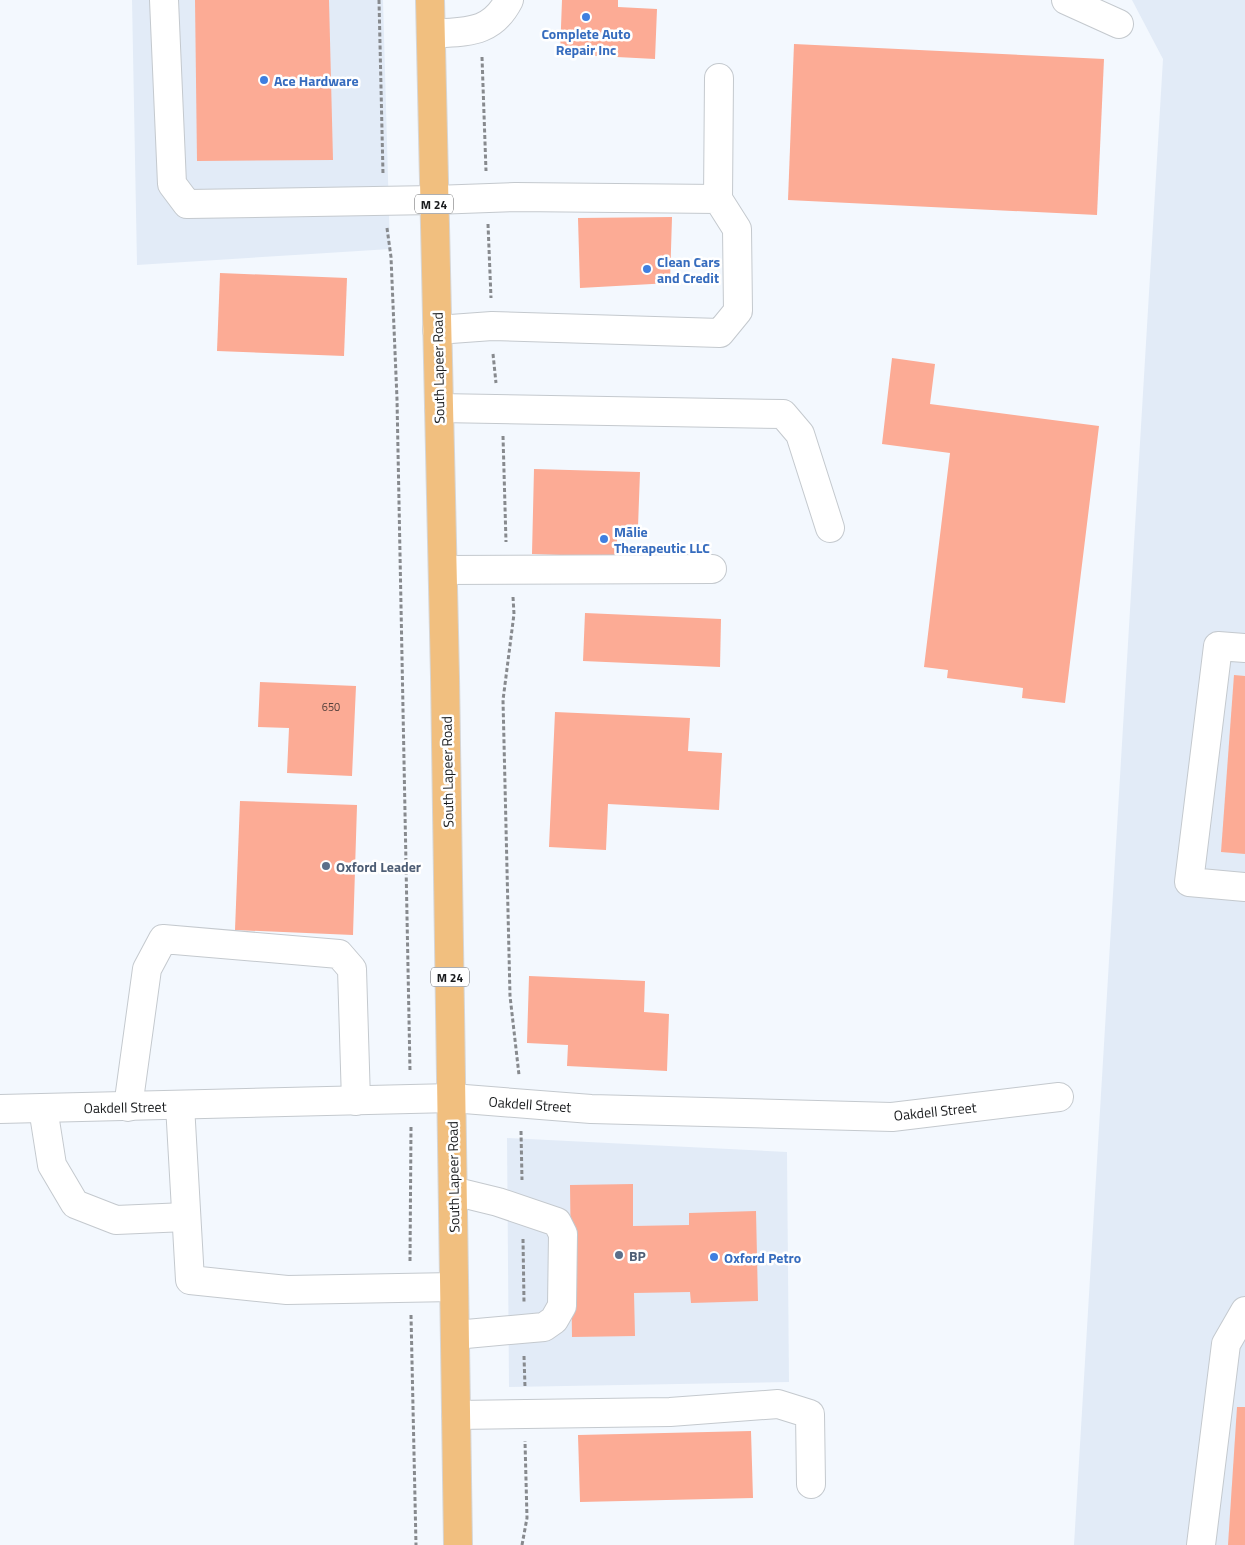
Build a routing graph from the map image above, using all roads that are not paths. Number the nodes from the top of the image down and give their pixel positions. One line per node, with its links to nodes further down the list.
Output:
1 (164, 0): 9 (street)
2 (430, 0): 6 (main road, South Lapeer Road / M 24)
3 (509, 0): 6 (street)
4 (1066, 0): 5 (street)
5 (1119, 24)
6 (430, 34): 9 (main road, South Lapeer Road / M 24)
7 (719, 78): 8 (street)
8 (718, 199): 9 (street); 10 (street)
9 (434, 200): 10 (main road, South Lapeer Road / M 24)
10 (438, 330): 11 (main road, South Lapeer Road / M 24)
11 (439, 408): 12 (street); 14 (main road, South Lapeer Road / M 24)
12 (830, 528)
13 (712, 569): 14 (street)
14 (443, 570): 18 (main road, South Lapeer Road / M 24)
15 (1245, 648): 16 (street)
16 (1245, 887)
17 (1059, 1096): 18 (street, Oakdell Street)
18 (452, 1098): 19 (street, Oakdell Street); 24 (main road, South Lapeer Road / M 24)
19 (356, 1101): 20 (street); 21 (street, Oakdell Street)
20 (128, 1106): 21 (street, Oakdell Street); 22 (street, Oakdell Street)
21 (180, 1106): 25 (street)
22 (43, 1108): 23 (street, Oakdell Street); 25 (street)
23 (0, 1109)
24 (453, 1191): 26 (main road, South Lapeer Road / M 24); 28 (street)
25 (186, 1217): 26 (street)
26 (454, 1287): 28 (main road, South Lapeer Road / M 24)
27 (1245, 1312): 32 (street)
28 (455, 1334): 29 (main road, South Lapeer Road / M 24)
29 (456, 1415): 30 (street); 31 (main road, South Lapeer Road / M 24)
30 (811, 1484)
31 (458, 1545)
32 (1201, 1545)

